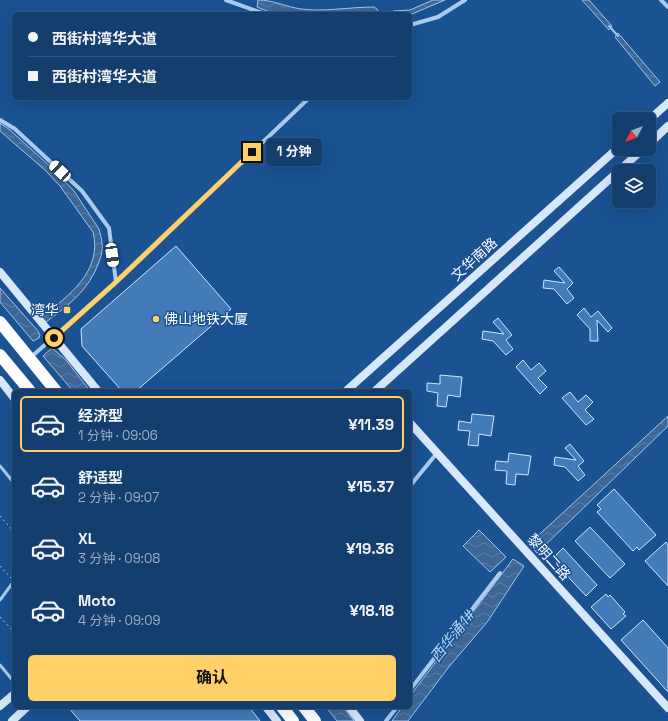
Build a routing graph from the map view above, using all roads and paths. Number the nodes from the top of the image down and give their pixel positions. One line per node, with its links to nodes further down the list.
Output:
1 (226, 0): 5 (street)
2 (465, 0): 6 (street)
3 (661, 0): 4 (street)
4 (668, 7)
5 (259, 12)
6 (412, 24)
7 (307, 100): 16 (street)
8 (668, 103): 9 (main road)
9 (656, 114)
10 (0, 120): 16 (street)
11 (668, 126): 12 (main road)
12 (656, 137)
13 (612, 153): 25 (main road, 文华南路)
14 (635, 156): 26 (main road)
15 (0, 272): 18 (main road)
16 (116, 282): 18 (street)
17 (0, 322): 20 (highway)
18 (54, 338): 20 (street); 24 (main road)
19 (0, 354): 22 (highway)
20 (30, 359): 23 (highway)
21 (0, 381): 27 (main road)
22 (28, 389)
23 (54, 389)
24 (96, 389)
25 (348, 389)
26 (379, 389)
27 (12, 396)
28 (412, 425): 29 (main road, 黎明二路)
29 (436, 453): 32 (street); 47 (main road, 黎明二路)
30 (0, 466): 31 (lane)
31 (12, 480)
32 (412, 483)
33 (0, 516): 34 (path)
34 (12, 530)
35 (0, 566): 37 (path)
36 (500, 573): 44 (street)
37 (12, 579)
38 (12, 584): 39 (lane)
39 (0, 600)
40 (0, 618): 41 (path)
41 (12, 630)
42 (0, 666): 43 (lane)
43 (12, 680)
44 (412, 687)
45 (12, 696): 46 (main road)
46 (0, 706)
47 (668, 708)
48 (25, 709): 54 (main road)
49 (268, 709): 55 (main road)
50 (284, 709): 56 (highway)
51 (306, 709): 57 (highway)
52 (351, 709): 58 (main road)
53 (395, 709): 59 (street)
54 (12, 721)
55 (277, 721)
56 (294, 721)
57 (315, 721)
58 (360, 721)
59 (386, 721)

